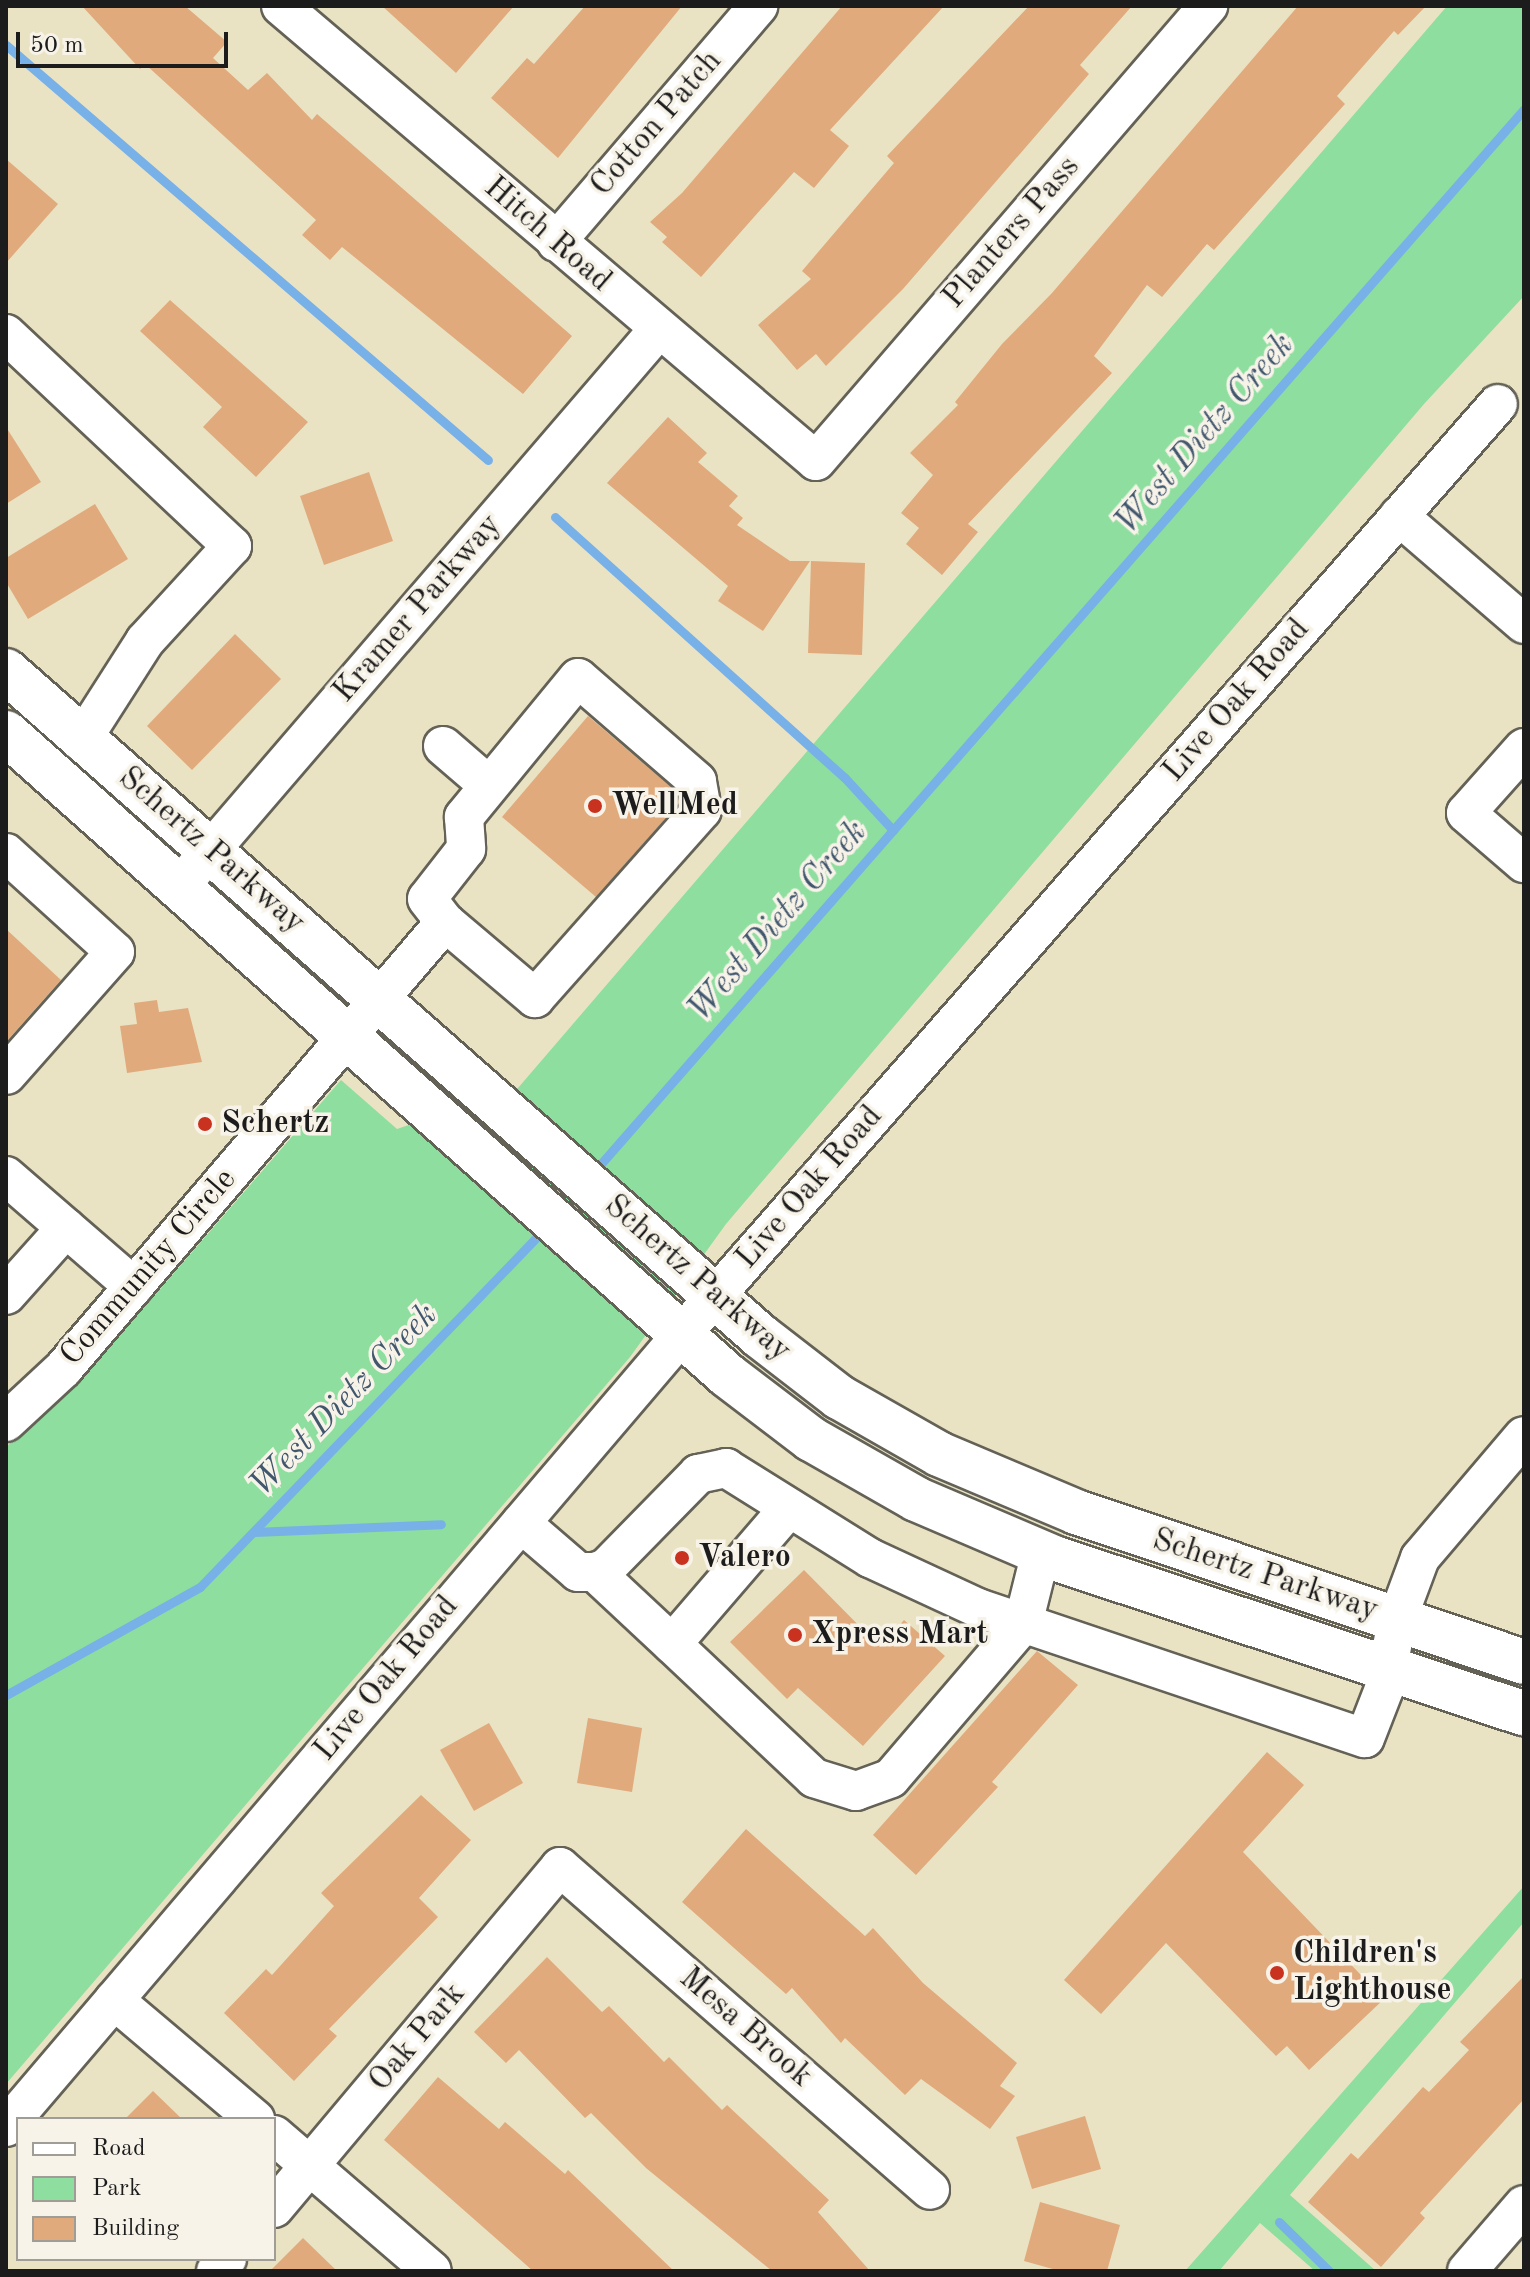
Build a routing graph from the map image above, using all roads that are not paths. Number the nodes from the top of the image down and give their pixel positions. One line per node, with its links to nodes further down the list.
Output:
1 (758, 6): 4 (street, Cotton Patch)
2 (1208, 6): 8 (street, Planters Pass)
3 (295, 10): 4 (street, Hitch Road)
4 (556, 242): 5 (street, Hitch Road)
5 (657, 331): 8 (street, Hitch Road); 18 (street, Kramer Parkway)
6 (6, 334): 13 (street)
7 (1498, 404): 9 (street, Live Oak Road)
8 (816, 461)
9 (1399, 516): 10 (street); 30 (street, Live Oak Road)
10 (1524, 624)
11 (6, 671): 13 (main road, Schertz Parkway)
12 (6, 733): 16 (main road, Schertz Parkway)
13 (81, 741): 16 (main road); 18 (main road, Schertz Parkway)
14 (443, 746): 17 (street)
15 (1524, 748): 20 (street)
16 (52, 773): 21 (main road, Schertz Parkway)
17 (487, 784): 22 (street); 22 (street)
18 (212, 849): 21 (street, Kramer Parkway); 23 (main road, Schertz Parkway)
19 (6, 853): 25 (street)
20 (1524, 863)
21 (179, 887): 24 (main road, Schertz Parkway)
22 (445, 922): 23 (street, Community Circle)
23 (381, 999): 24 (street, Community Circle); 30 (main road, Schertz Parkway)
24 (347, 1037): 28 (street, Community Circle); 31 (main road, Schertz Parkway)
25 (6, 1075)
26 (6, 1176): 27 (street)
27 (66, 1228): 28 (street); 29 (street)
28 (134, 1287): 32 (street, Community Circle)
29 (6, 1295)
30 (715, 1296): 31 (street, Live Oak Road); 38 (main road, Schertz Parkway)
31 (682, 1334): 35 (street, Live Oak Road); 36 (main road, Schertz Parkway)
32 (6, 1422)
33 (1524, 1436): 38 (street)
34 (789, 1508): 37 (street); 39 (street); 40 (street)
35 (521, 1523): 37 (street); 45 (street, Live Oak Road)
36 (1041, 1552): 39 (street); 42 (main road, Schertz Parkway)
37 (595, 1572): 40 (street)
38 (1397, 1620): 41 (main road, Schertz Parkway); 42 (street)
39 (1023, 1624): 40 (street); 42 (street)
40 (672, 1644)
41 (1524, 1662)
42 (1389, 1667): 43 (main road, Schertz Parkway)
43 (1524, 1713)
44 (560, 1867): 49 (street, Oak Park); 50 (street, Mesa Brook)
45 (114, 2000): 46 (street); 47 (street, Live Oak Road)
46 (253, 2117)
47 (6, 2127)
48 (276, 2137): 49 (street)
49 (311, 2167): 52 (street, Oak Park); 53 (street)
50 (930, 2190)
51 (1524, 2205): 54 (street)
52 (276, 2206)
53 (432, 2271)
54 (1467, 2271)

